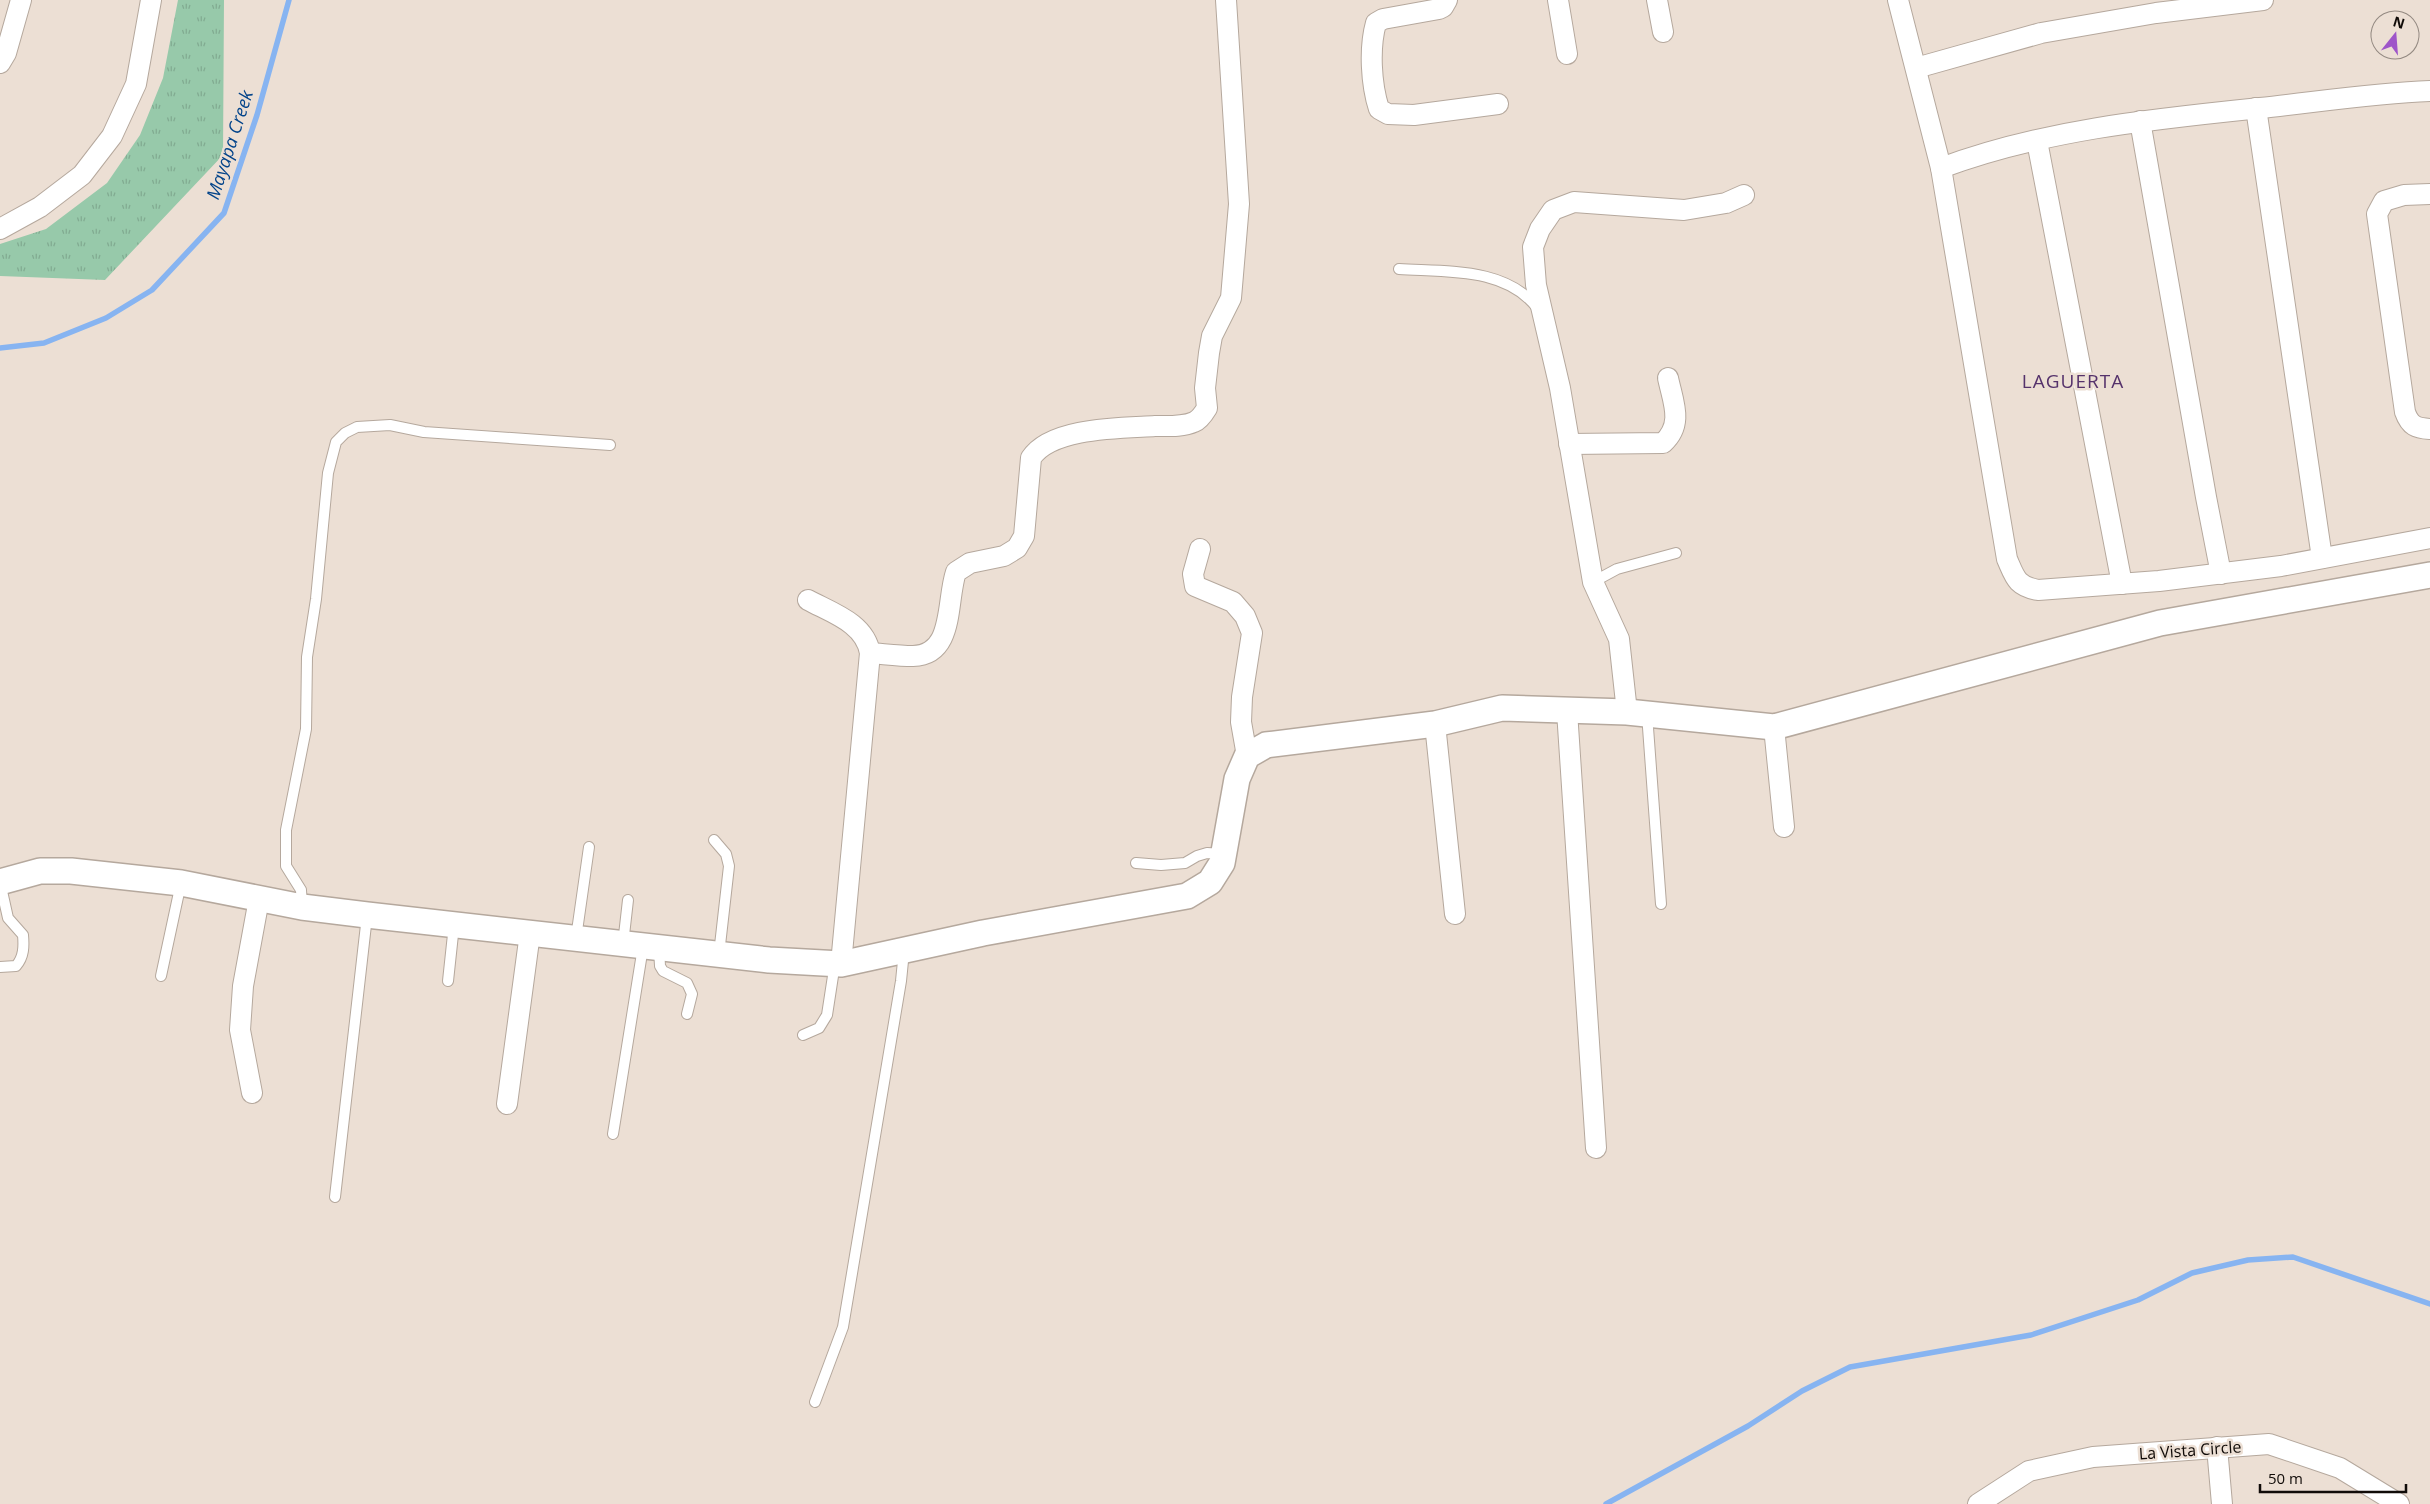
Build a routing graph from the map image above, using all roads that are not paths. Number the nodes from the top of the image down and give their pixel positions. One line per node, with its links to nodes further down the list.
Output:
1 (21, 0): 11 (street)
2 (151, 0): 21 (street)
3 (1226, 0): 37 (street)
4 (1447, 0): 14 (street)
5 (1558, 0): 10 (street)
6 (1657, 0): 9 (street)
7 (1898, 0): 12 (street)
8 (2263, 0): 12 (street)
9 (1663, 32)
10 (1567, 54)
11 (0, 63)
12 (1916, 68): 18 (street)
13 (2430, 91): 15 (street)
14 (1498, 104)
15 (2256, 108): 16 (street); 31 (street)
16 (2140, 121): 17 (street); 32 (street)
17 (2036, 141): 18 (street); 35 (street)
18 (1941, 168): 35 (street)
19 (2430, 194): 25 (street)
20 (1744, 195): 23 (street)
21 (0, 229)
22 (1399, 270): 23 (lane)
23 (1545, 318): 26 (street)
24 (1668, 378): 26 (street)
25 (2430, 428)
26 (1569, 444): 34 (street)
27 (610, 445): 53 (lane)
28 (2430, 538): 31 (street)
29 (1200, 549): 42 (street)
30 (1676, 553): 34 (lane)
31 (2322, 558): 32 (street)
32 (2221, 574): 35 (street)
33 (2430, 575): 41 (street)
34 (1593, 582): 39 (street)
35 (2122, 584)
36 (808, 600): 37 (street)
37 (870, 653): 62 (street)
38 (1566, 711): 39 (street); 40 (street); 71 (street)
39 (1637, 713): 41 (street); 52 (lane)
40 (1435, 724): 42 (street); 54 (street)
41 (1774, 727): 43 (street)
42 (1248, 756): 46 (street)
43 (1784, 827)
44 (714, 840): 61 (lane)
45 (589, 847): 58 (lane)
46 (1224, 854): 47 (lane); 60 (street)
47 (1136, 863)
48 (0, 882): 49 (street); 63 (lane)
49 (181, 883): 50 (street); 64 (lane)
50 (259, 899): 53 (street); 68 (street)
51 (628, 900): 59 (lane)
52 (1661, 904)
53 (302, 907): 55 (street)
54 (1455, 914)
55 (367, 915): 56 (street); 72 (lane)
56 (454, 924): 57 (street); 65 (lane)
57 (530, 933): 58 (street); 69 (street)
58 (576, 938): 59 (street)
59 (642, 946): 61 (street); 66 (lane); 70 (lane)
60 (904, 950): 62 (street); 73 (lane)
61 (720, 954): 62 (street)
62 (838, 964): 67 (lane)
63 (0, 967)
64 (160, 976)
65 (448, 981)
66 (687, 1014)
67 (803, 1035)
68 (252, 1093)
69 (507, 1104)
70 (613, 1134)
71 (1596, 1148)
72 (335, 1197)
73 (814, 1402)
74 (2217, 1447): 75 (street, La Vista Circle); 76 (street); 77 (street, La Vista Circle)
75 (1978, 1504)
76 (2222, 1504)
77 (2399, 1504)

